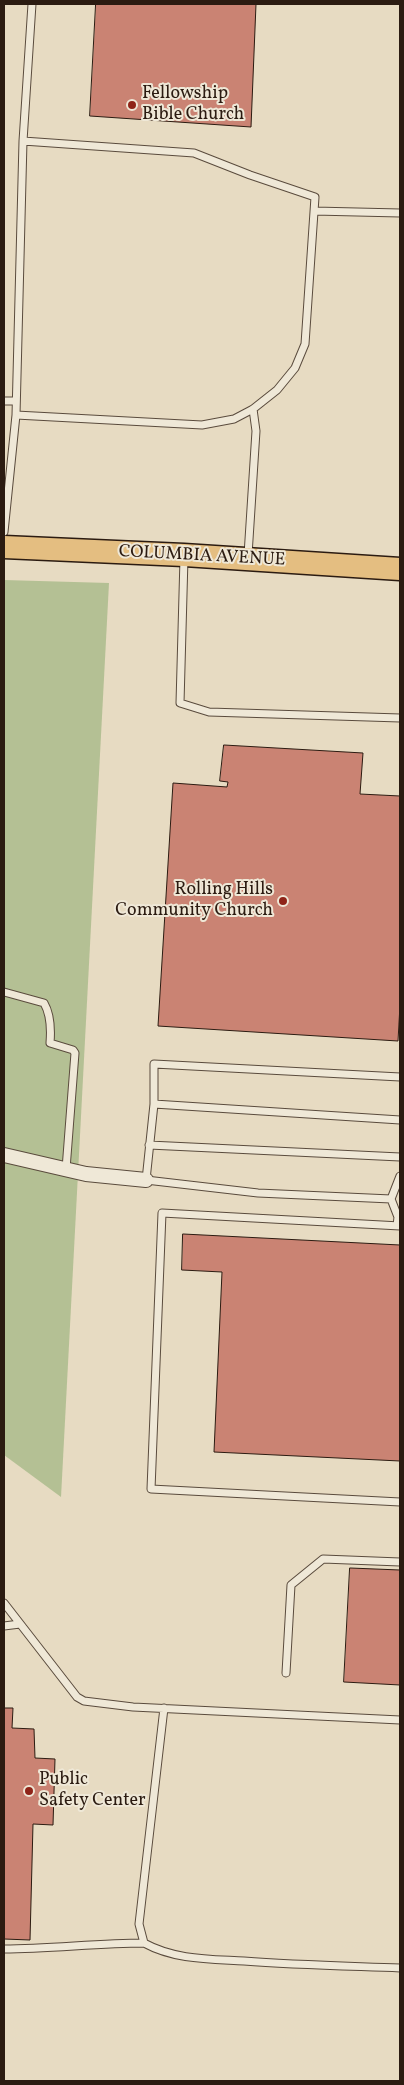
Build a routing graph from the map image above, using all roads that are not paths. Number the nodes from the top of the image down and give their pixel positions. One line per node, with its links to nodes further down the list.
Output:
1 (32, 4): 2 (lane)
2 (23, 141): 3 (lane); 6 (lane)
3 (314, 211): 4 (lane); 7 (lane)
4 (400, 213)
5 (4, 400): 6 (lane)
6 (16, 401): 8 (lane)
7 (254, 409): 8 (lane); 12 (lane)
8 (16, 415): 9 (lane)
9 (4, 532)
10 (4, 547): 11 (main road, COLUMBIA AVENUE)
11 (184, 555): 12 (main road, COLUMBIA AVENUE); 14 (lane)
12 (248, 559): 13 (main road, COLUMBIA AVENUE)
13 (400, 569)
14 (400, 718)
15 (4, 992): 22 (lane)
16 (400, 1077): 17 (lane)
17 (154, 1104): 18 (lane); 19 (lane)
18 (400, 1120)
19 (149, 1145): 21 (lane); 24 (lane)
20 (4, 1155): 22 (street)
21 (400, 1157)
22 (66, 1169): 24 (street)
23 (400, 1176): 25 (lane)
24 (146, 1180): 25 (lane)
25 (392, 1199): 26 (lane)
26 (399, 1226): 27 (lane)
27 (400, 1502)
28 (400, 1562): 32 (lane)
29 (4, 1603): 30 (lane)
30 (20, 1624): 31 (lane); 33 (lane)
31 (4, 1626)
32 (286, 1674)
33 (164, 1708): 34 (lane); 35 (lane)
34 (400, 1720)
35 (144, 1943): 36 (lane); 37 (lane)
36 (4, 1949)
37 (400, 1968)

